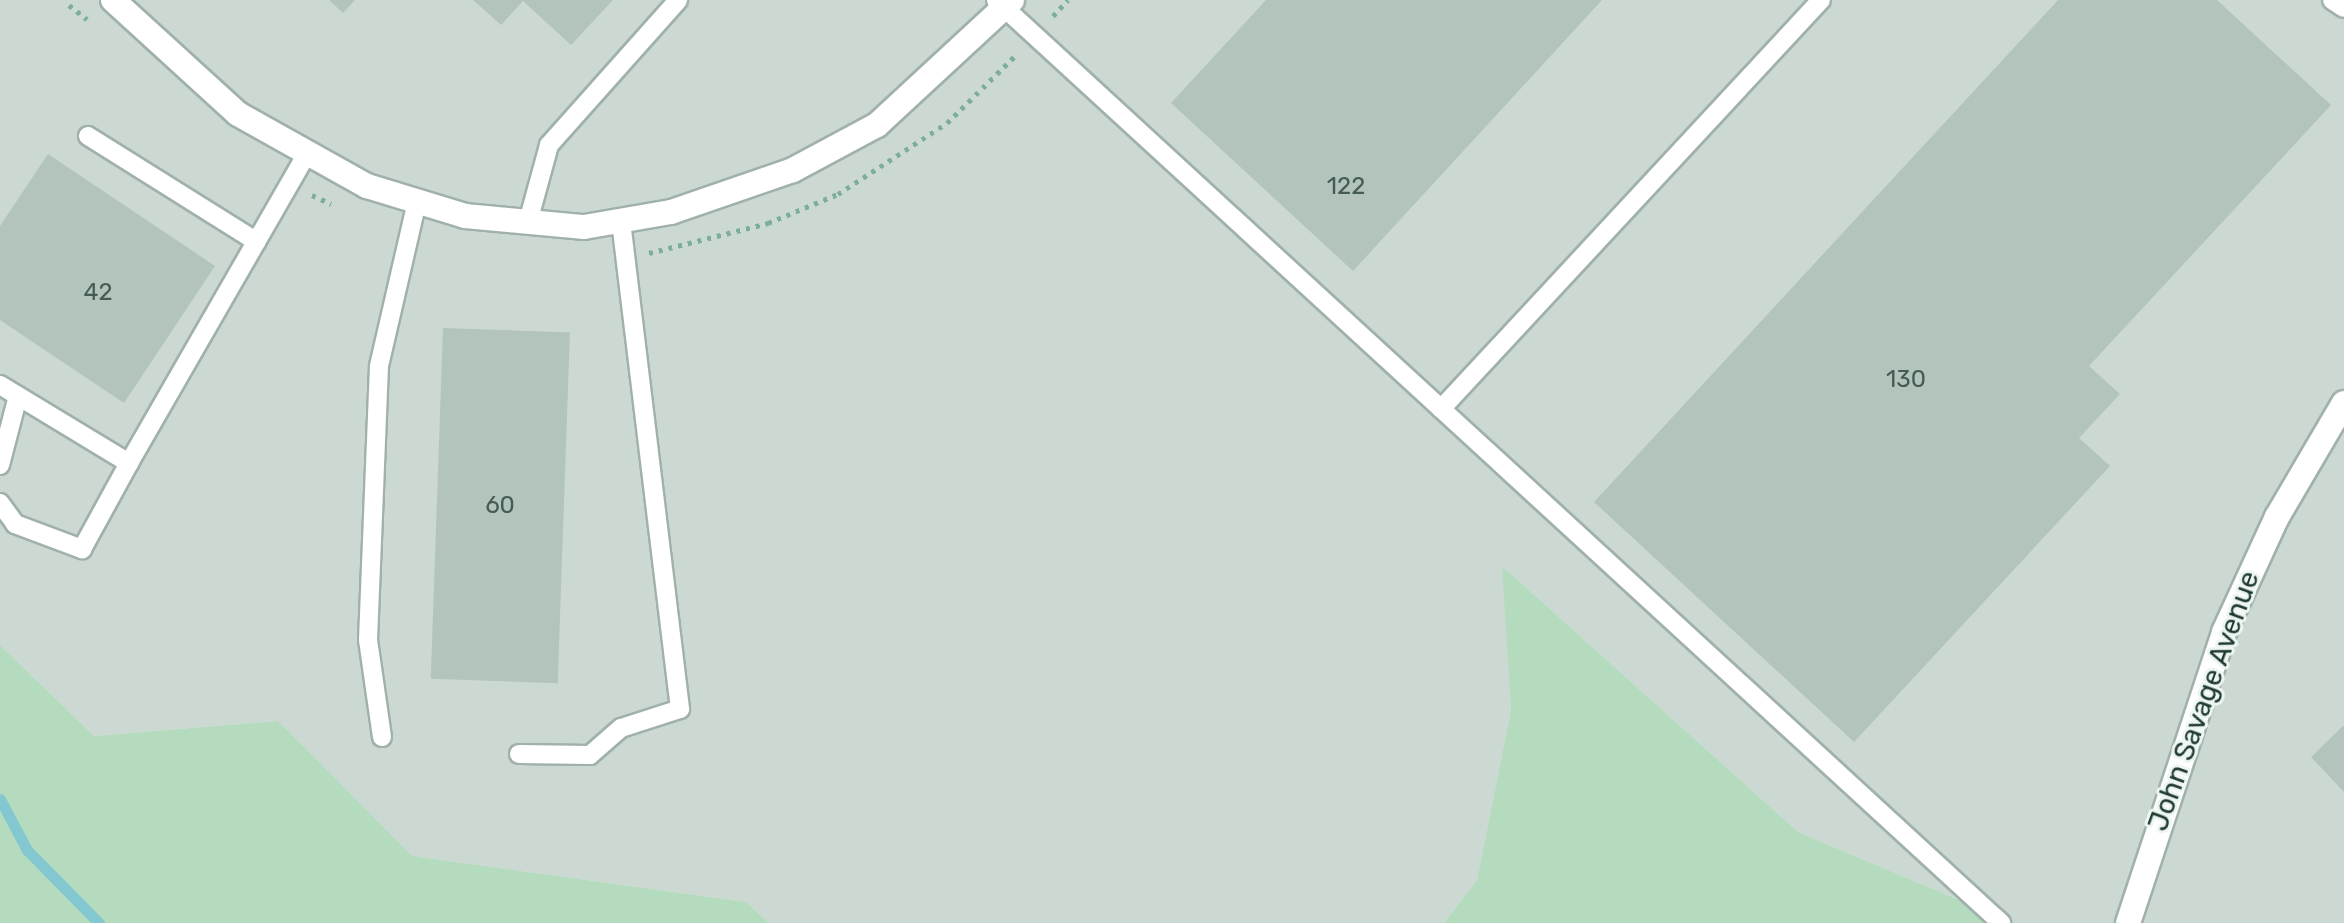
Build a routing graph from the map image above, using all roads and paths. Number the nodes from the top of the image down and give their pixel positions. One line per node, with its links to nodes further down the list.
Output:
1 (113, 0): 8 (street)
2 (678, 0): 11 (lane)
3 (1821, 0): 16 (lane)
4 (2332, 0): 6 (lane)
5 (1004, 2): 10 (street); 16 (lane)
6 (2344, 8)
7 (88, 136): 12 (lane)
8 (307, 153): 9 (street); 12 (lane)
9 (417, 201): 11 (street); 20 (lane)
10 (621, 221): 11 (street); 21 (lane)
11 (528, 222)
12 (257, 242): 17 (lane)
13 (0, 385): 14 (lane)
14 (18, 396): 17 (lane); 18 (lane)
15 (2344, 403): 23 (street, John Savage Avenue)
16 (1441, 409): 22 (lane)
17 (129, 463): 19 (lane)
18 (0, 465)
19 (0, 503)
20 (382, 737)
21 (519, 754)
22 (2001, 923)
23 (2128, 923)

